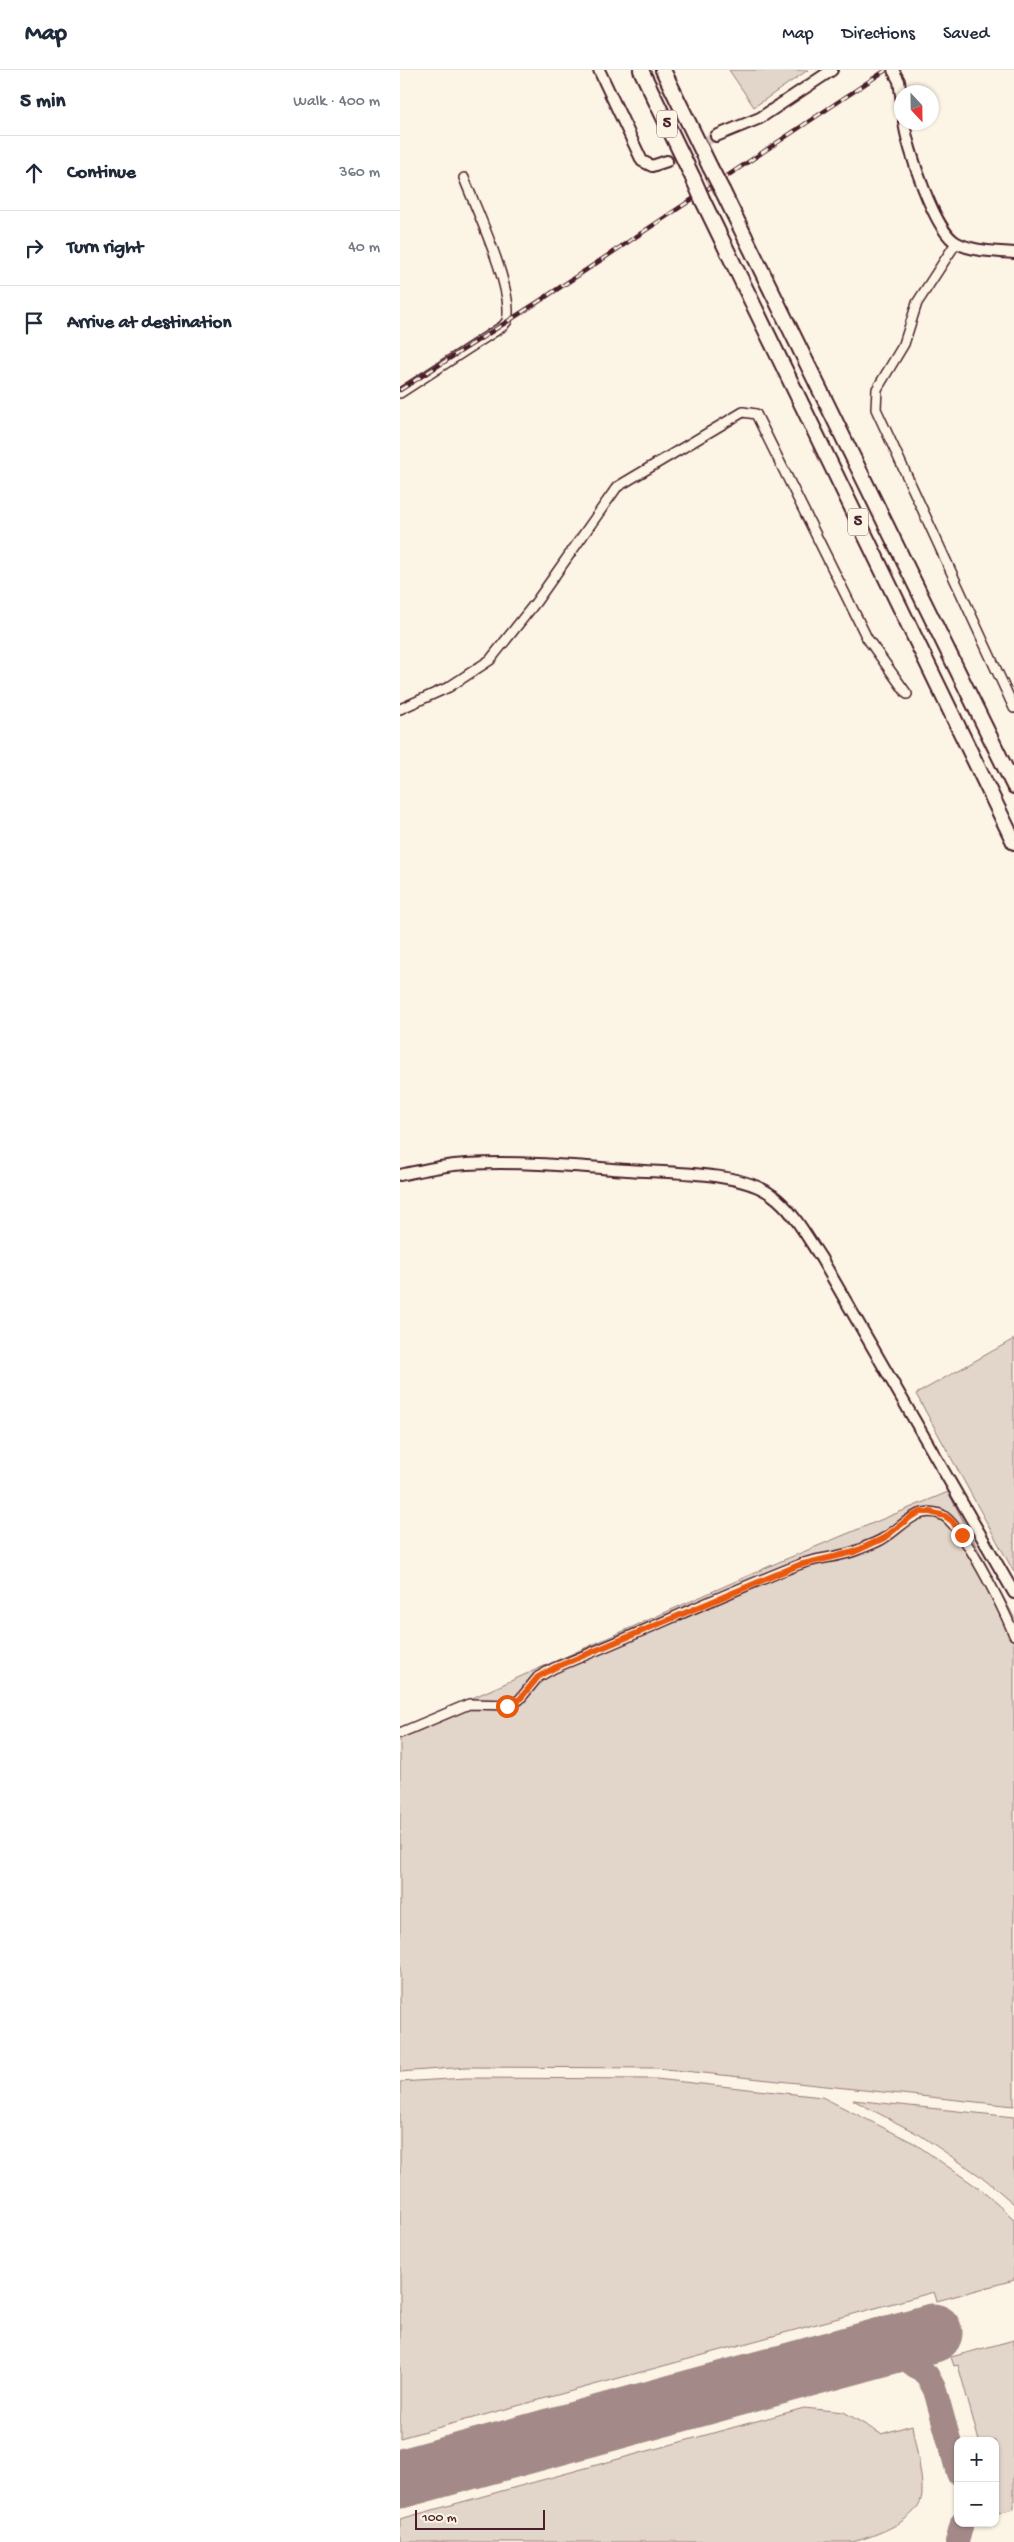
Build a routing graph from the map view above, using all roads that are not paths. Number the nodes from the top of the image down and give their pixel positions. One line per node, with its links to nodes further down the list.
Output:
1 (599, 70): 9 (street)
2 (641, 70): 18 (highway, 5, bridge)
3 (662, 70): 17 (highway, 5, bridge)
4 (832, 70): 8 (street)
5 (893, 70): 6 (street)
6 (900, 85)
7 (906, 130): 11 (street)
8 (716, 136)
9 (668, 161)
10 (464, 178): 13 (street)
11 (956, 243): 12 (street); 15 (street)
12 (1014, 253)
13 (400, 393)
14 (907, 694): 16 (street)
15 (1014, 708)
16 (400, 709)
17 (1014, 786)
18 (1014, 842)
19 (400, 1175): 20 (street)
20 (1014, 1593)
21 (1014, 1635): 22 (street)
22 (400, 1733)

